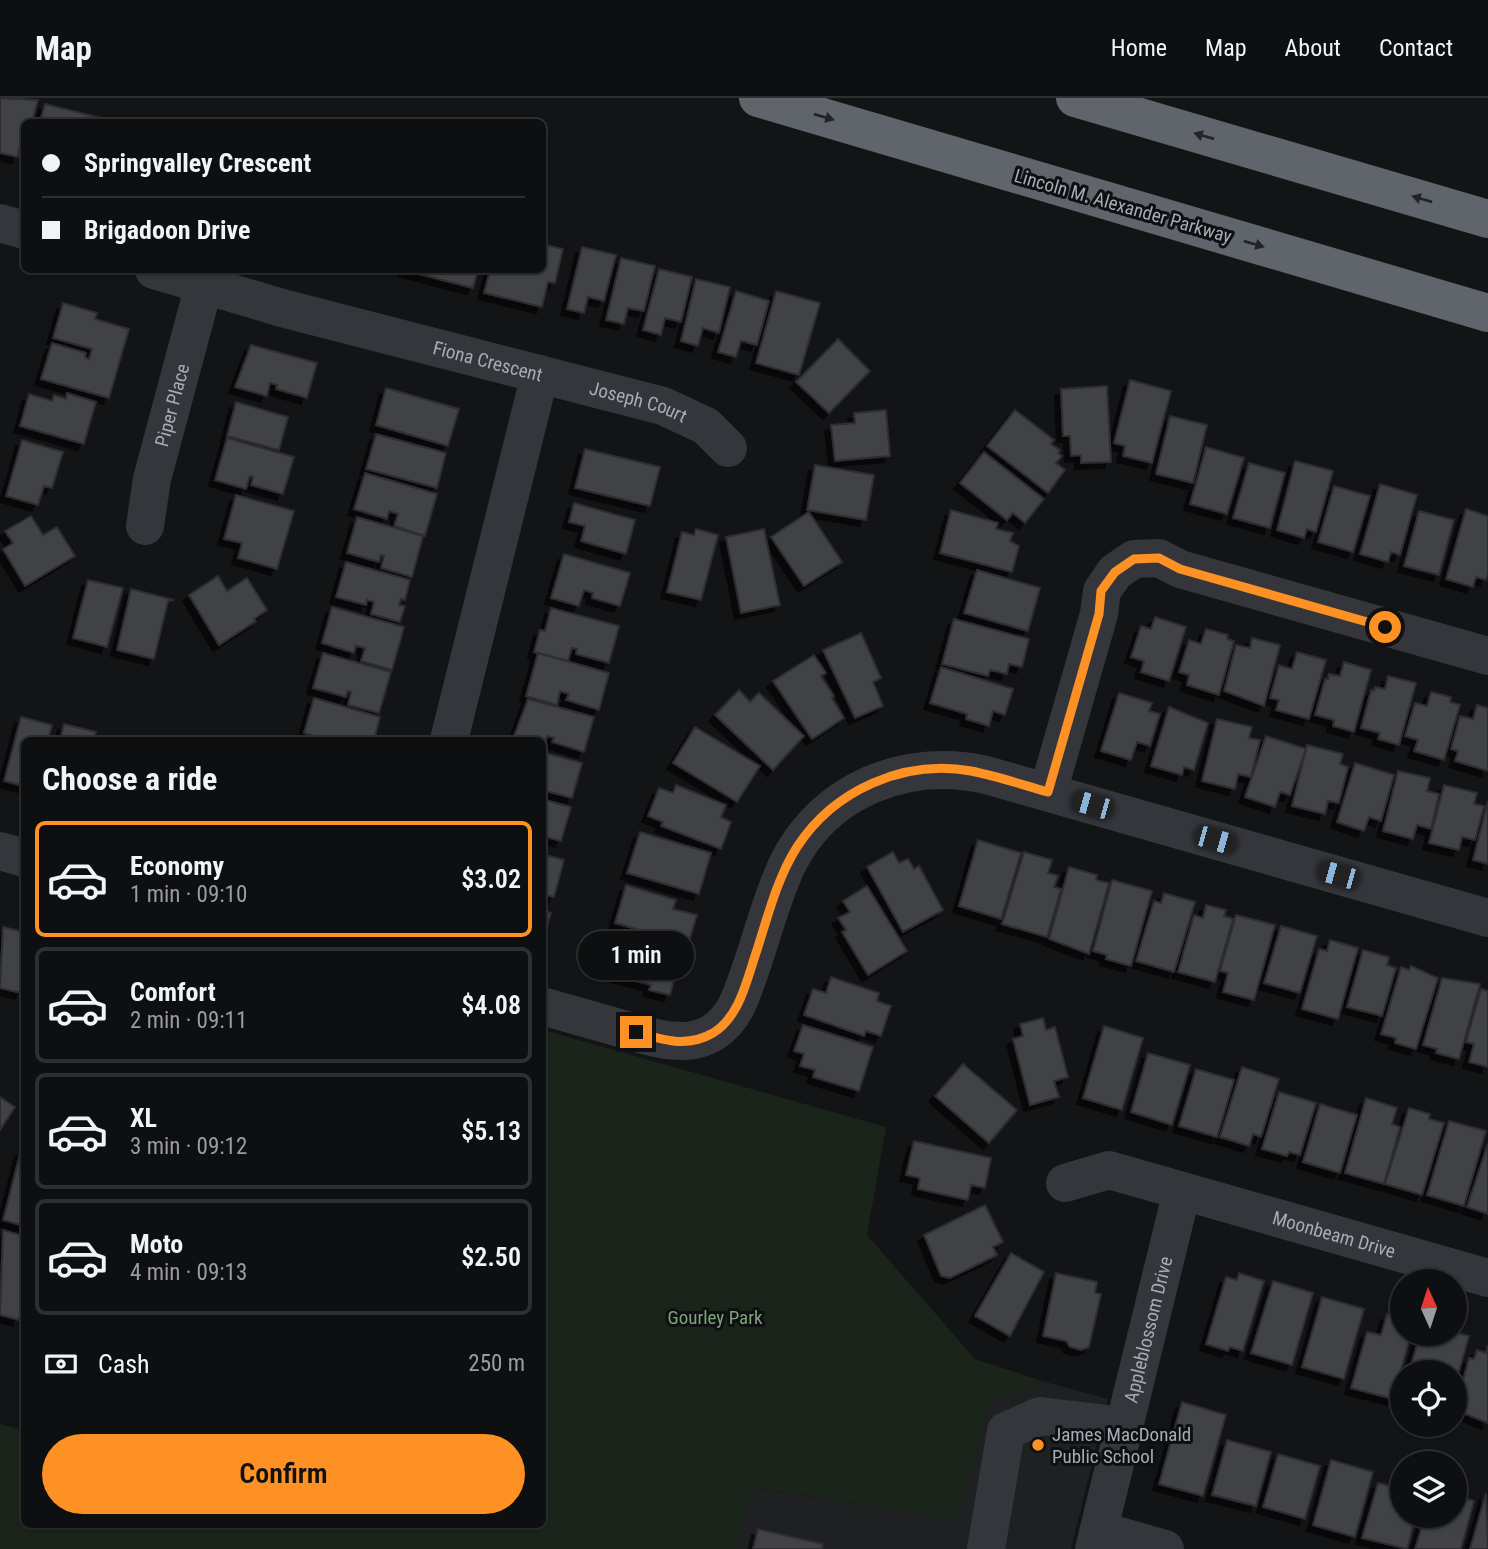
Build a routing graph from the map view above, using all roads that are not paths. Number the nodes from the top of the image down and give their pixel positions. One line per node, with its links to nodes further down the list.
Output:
1 (758, 98): 8 (highway, Lincoln M. Alexander Parkway, one-way to 8)
2 (1075, 98): 3 (highway, one-way to 2)
3 (1488, 219)
4 (0, 222): 5 (street)
5 (21, 229)
6 (164, 273): 7 (street, Fiona Crescent)
7 (204, 285): 9 (street, Fiona Crescent); 11 (street, Piper Place)
8 (1488, 313)
9 (540, 374): 10 (street, Joseph Court); 13 (street, Fiona Crescent)
10 (728, 448)
11 (145, 526)
12 (1488, 656): 14 (street)
13 (450, 737)
14 (1048, 792): 17 (street); 18 (street)
15 (0, 851): 16 (street)
16 (21, 857)
17 (1488, 918)
18 (546, 1007)
19 (1065, 1183): 20 (street, Moonbeam Drive)
20 (1181, 1191): 21 (street, Moonbeam Drive); 22 (street, Appleblossom Drive)
21 (1488, 1278)
22 (1124, 1426): 23 (street, Appleblossom Drive); 24 (street)
23 (1096, 1539): 25 (street)
24 (986, 1549)
25 (1165, 1549)

